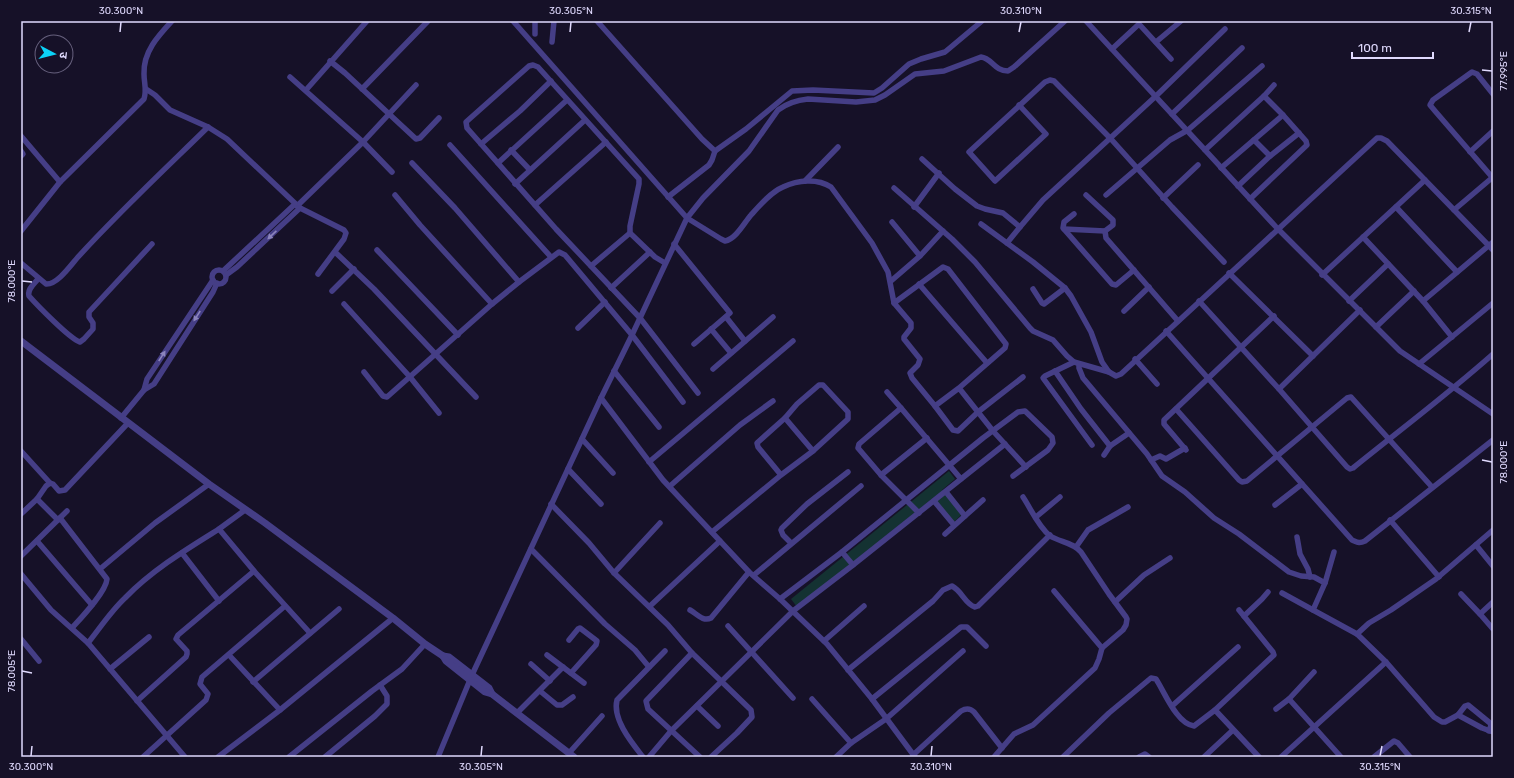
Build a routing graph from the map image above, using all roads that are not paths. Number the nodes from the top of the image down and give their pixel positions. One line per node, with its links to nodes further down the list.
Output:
1 (172, 21): 26 (street)
2 (367, 21): 20 (street)
3 (428, 21): 27 (street)
4 (513, 21): 77 (street)
5 (535, 21): 14 (street)
6 (554, 21): 15 (street)
7 (597, 21): 54 (street)
8 (982, 21): 54 (street)
9 (1064, 21): 86 (street)
10 (1086, 21): 18 (street)
11 (1181, 21): 16 (street)
12 (1138, 23): 16 (street); 18 (street)
13 (1225, 29): 30 (street)
14 (535, 34)
15 (552, 42)
16 (1156, 42): 19 (street)
17 (1242, 48): 35 (street)
18 (1112, 49): 30 (street)
19 (1171, 59)
20 (330, 61): 27 (street); 28 (street)
21 (1262, 66): 40 (street)
22 (290, 77): 28 (street)
23 (551, 81): 32 (street); 48 (street); 48 (street)
24 (416, 85): 34 (street)
25 (1274, 85): 31 (street)
26 (146, 89): 39 (street); 70 (street)
27 (362, 89): 34 (street)
28 (306, 90): 46 (street)
29 (1493, 94): 55 (street)
30 (1156, 96): 35 (street); 44 (street)
31 (1264, 96): 36 (street); 52 (street)
32 (567, 100): 38 (street); 51 (street)
33 (1019, 105): 33 (street); 44 (street)
34 (389, 114): 37 (street); 46 (street)
35 (1172, 114): 40 (street)
36 (1283, 114): 42 (street); 45 (street)
37 (439, 118)
38 (585, 120): 47 (street); 64 (street)
39 (208, 127): 81 (street); 118 (street)
40 (1188, 130): 52 (street); 62 (street)
41 (1493, 131): 55 (street)
42 (1299, 133): 57 (street); 79 (street)
43 (21, 136): 70 (street)
44 (1111, 139): 62 (street); 89 (street)
45 (1254, 140): 57 (street); 63 (street)
46 (363, 142): 65 (street); 81 (street)
47 (606, 142): 80 (street); 95 (street)
48 (481, 144): 59 (street)
49 (450, 145): 105 (street)
50 (838, 147): 69 (street)
51 (511, 150): 59 (street); 64 (street)
52 (1205, 150): 63 (street)
53 (21, 151): 56 (street)
54 (715, 151): 77 (street)
55 (1470, 152): 67 (street)
56 (21, 156)
57 (1270, 156): 72 (street)
58 (922, 159): 66 (street)
59 (498, 162): 71 (street)
60 (412, 163): 121 (street)
61 (1198, 164): 78 (street)
62 (1136, 168): 76 (street); 78 (street)
63 (1221, 168): 72 (street)
64 (530, 170): 71 (street)
65 (392, 172)
66 (939, 173): 82 (street); 89 (street)
67 (1493, 177): 84 (street)
68 (1425, 180): 83 (street); 84 (street); 90 (street)
69 (805, 181): 86 (street); 120 (street)
70 (60, 182): 94 (street)
71 (516, 184): 80 (street)
72 (1238, 186): 79 (street)
73 (894, 188): 82 (street)
74 (395, 195): 135 (street)
75 (1086, 195): 93 (street)
76 (1106, 195)
77 (668, 198): 86 (street)
78 (1163, 198): 106 (street)
79 (1250, 199): 90 (street)
80 (535, 205): 110 (street)
81 (297, 206): 102 (street); 114 (street)
82 (914, 207): 92 (street)
83 (1396, 207): 96 (street); 113 (street)
84 (1454, 210): 100 (street)
85 (1074, 214): 91 (street)
86 (687, 218): 99 (street)
87 (892, 222): 104 (street)
88 (981, 224): 97 (street)
89 (1020, 227): 97 (street)
90 (1277, 228): 115 (street); 117 (street)
91 (1064, 229): 93 (street); 112 (street)
92 (943, 231): 104 (street); 162 (street)
93 (1104, 231): 112 (street)
94 (21, 232)
95 (630, 233): 103 (street); 110 (street)
96 (1363, 237): 109 (street); 117 (street)
97 (1008, 243): 125 (street)
98 (152, 244): 118 (street)
99 (674, 244): 108 (street); 140 (street)
100 (1492, 246): 113 (street)
101 (376, 250): 148 (street)
102 (335, 252): 111 (street); 116 (street)
103 (650, 252): 108 (street); 124 (street)
104 (920, 256): 120 (street)
105 (551, 257): 121 (street); 132 (street)
106 (1224, 262)
107 (21, 263): 118 (street)
108 (665, 263): 142 (street)
109 (1388, 264): 128 (street); 130 (street)
110 (591, 266): 124 (street)
111 (354, 269): 127 (street); 157 (street)
112 (1134, 270): 123 (street)
113 (1457, 272): 131 (street)
114 (225, 273): 119 (street); 119 (street)
115 (1230, 273): 129 (street); 139 (street)
116 (318, 274)
117 (1322, 275): 130 (street)
118 (38, 279)
119 (215, 281): 189 (street)
120 (891, 281): 133 (street)
121 (519, 282): 135 (street)
122 (918, 284): 133 (street); 161 (street); 161 (street)
123 (1149, 287): 138 (street); 143 (street)
124 (611, 288): 142 (street)
125 (1065, 288): 126 (street); 168 (street)
126 (1033, 289)
127 (332, 291)
128 (1414, 291): 131 (street); 144 (street)
129 (1199, 301): 143 (street); 155 (street)
130 (1349, 301): 137 (street)
131 (1423, 301): 150 (street)
132 (605, 302): 145 (street); 149 (street)
133 (894, 303): 182 (street)
134 (344, 304): 170 (street)
135 (492, 304): 148 (street)
136 (1492, 305): 150 (street)
137 (1360, 310): 144 (street); 158 (street)
138 (1124, 311)
139 (1274, 316): 155 (street); 158 (street)
140 (726, 317): 146 (street); 152 (street)
141 (773, 317): 152 (street)
142 (640, 318): 149 (street); 177 (street)
143 (1178, 321): 147 (street)
144 (1376, 327): 163 (street)
145 (578, 328)
146 (711, 329): 154 (street); 156 (street)
147 (1166, 332): 160 (street); 171 (street)
148 (458, 335): 157 (street)
149 (632, 335): 165 (street); 181 (street)
150 (1452, 337): 163 (street)
151 (793, 340): 208 (street)
152 (745, 341): 156 (street)
153 (21, 342): 189 (street)
154 (694, 344)
155 (1241, 348): 171 (street); 175 (street)
156 (731, 353): 164 (street)
157 (434, 354): 170 (street); 178 (street)
158 (1313, 356): 175 (street)
159 (1493, 356): 174 (street)
160 (1135, 359): 168 (street); 172 (street)
161 (987, 363): 173 (street)
162 (1077, 363): 166 (street); 168 (street); 195 (street)
163 (1419, 364): 174 (street)
164 (713, 369)
165 (614, 370): 179 (street); 192 (street)
166 (1055, 371): 201 (street); 202 (street)
167 (364, 372): 170 (street)
168 (1109, 372)
169 (1022, 377): 186 (street)
170 (410, 378): 188 (street)
171 (1208, 379): 185 (street); 206 (street)
172 (1157, 384)
173 (960, 388): 182 (street); 186 (street)
174 (1454, 388): 187 (street); 198 (street)
175 (1279, 389): 193 (street)
176 (887, 392): 184 (street)
177 (698, 393)
178 (476, 397)
179 (601, 398): 197 (street); 208 (street)
180 (773, 401): 221 (street)
181 (683, 402)
182 (935, 406): 186 (street)
183 (1493, 406): 187 (street)
184 (901, 408): 196 (street); 215 (street)
185 (1176, 409): 206 (street); 207 (street)
186 (978, 412): 194 (street)
187 (1490, 412)
188 (439, 413)
189 (121, 418): 191 (street)
190 (785, 418): 204 (street); 204 (street); 214 (street)
191 (128, 424): 218 (street); 219 (street)
192 (659, 427)
193 (1312, 427): 198 (street); 198 (street); 206 (street)
194 (993, 431): 200 (street); 209 (street); 210 (street)
195 (1129, 433): 202 (street); 207 (street)
196 (927, 438): 209 (street); 215 (street)
197 (582, 439): 211 (street); 213 (street)
198 (1388, 440): 223 (street)
199 (1493, 440): 223 (street)
200 (1006, 444): 210 (street); 217 (street)
201 (1092, 445)
202 (1110, 446): 205 (street)
203 (21, 451): 218 (street)
204 (813, 451): 214 (street)
205 (1104, 455)
206 (1277, 456): 220 (street)
207 (1151, 460): 269 (street)
208 (649, 462): 221 (street)
209 (950, 465): 217 (street); 229 (street)
210 (1026, 467): 216 (street)
211 (568, 469): 231 (street); 232 (street)
212 (848, 472): 253 (street)
213 (613, 473)
214 (780, 475): 247 (street)
215 (881, 475): 229 (street)
216 (1013, 476)
217 (961, 479): 224 (street)
218 (50, 483): 227 (street)
219 (208, 484): 235 (street); 264 (street)
220 (1302, 484): 233 (street); 242 (street)
221 (670, 486): 247 (street)
222 (861, 486): 253 (street)
223 (1432, 487): 242 (street)
224 (946, 492): 230 (street); 239 (street)
225 (1023, 496): 240 (street)
226 (1060, 497): 240 (street)
227 (37, 499): 238 (street); 241 (street)
228 (983, 500): 239 (street)
229 (906, 501): 237 (street); 257 (street)
230 (934, 501): 237 (street); 244 (street)
231 (551, 504): 256 (street); 266 (street)
232 (601, 504)
233 (1275, 505)
234 (1128, 507): 255 (street)
235 (245, 510): 245 (street); 291 (street)
236 (67, 511): 241 (street)
237 (919, 513): 262 (street)
238 (21, 514)
239 (965, 516): 244 (street)
240 (1036, 517): 249 (street)
241 (59, 519): 251 (street); 264 (street)
242 (1390, 520): 270 (street)
243 (660, 523): 266 (street)
244 (954, 525): 248 (street)
245 (220, 529): 259 (street); 265 (street)
246 (1493, 530): 254 (street)
247 (712, 532): 252 (street)
248 (945, 534)
249 (1050, 536): 255 (street); 318 (street)
250 (1297, 536): 269 (street)
251 (37, 541): 260 (street); 280 (street)
252 (720, 541): 267 (street); 282 (street)
253 (791, 543): 267 (street)
254 (1476, 545): 263 (street); 270 (street)
255 (1076, 547): 278 (street)
256 (531, 549): 315 (street); 321 (street)
257 (842, 552): 262 (street); 276 (street)
258 (1334, 552): 271 (street)
259 (182, 553): 277 (street); 301 (street)
260 (21, 556)
261 (1170, 558): 278 (street)
262 (854, 565): 288 (street)
263 (1493, 566)
264 (100, 569): 280 (street)
265 (254, 571): 277 (street); 281 (street)
266 (614, 572): 282 (street)
267 (752, 573): 276 (street); 285 (street)
268 (21, 574): 293 (street)
269 (1310, 577): 271 (street)
270 (1439, 577): 296 (street)
271 (1325, 583): 287 (street)
272 (1054, 591): 305 (street)
273 (1268, 592): 290 (street)
274 (1282, 593): 287 (street)
275 (1461, 594): 289 (street)
276 (780, 599): 288 (street)
277 (219, 601): 333 (street)
278 (1115, 602): 305 (street)
279 (1493, 602): 289 (street)
280 (92, 605): 293 (street)
281 (285, 606): 295 (street); 310 (street)
282 (650, 606): 309 (street)
283 (864, 606): 300 (street)
284 (339, 609): 295 (street)
285 (690, 610)
286 (1239, 610): 290 (street)
287 (1313, 610): 296 (street)
288 (793, 611): 300 (street); 308 (street)
289 (1480, 614): 294 (street)
290 (1244, 616): 338 (street)
291 (393, 618): 302 (street); 337 (street)
292 (728, 626): 308 (street)
293 (72, 628): 301 (street)
294 (1493, 629)
295 (310, 633): 324 (street)
296 (1357, 634): 313 (street)
297 (149, 637): 317 (street)
298 (21, 639): 312 (street)
299 (570, 640): 320 (street)
300 (824, 640): 318 (street)
301 (88, 643): 317 (street)
302 (425, 644): 321 (street); 326 (street)
303 (986, 646): 332 (street)
304 (1238, 647): 335 (street)
305 (1102, 648): 350 (street)
306 (665, 651): 315 (street)
307 (963, 651): 342 (street)
308 (752, 652): 323 (street); 329 (street)
309 (692, 654): 323 (street); 346 (street)
310 (229, 655): 324 (street); 348 (street)
311 (547, 655): 316 (street)
312 (39, 661)
313 (1386, 662): 340 (street); 344 (street)
314 (531, 664): 322 (street)
315 (649, 667): 359 (street)
316 (563, 668): 320 (street); 322 (street)
317 (110, 669): 333 (street)
318 (848, 670): 332 (street)
319 (1314, 672): 330 (street)
320 (571, 673): 325 (street)
321 (471, 678): 339 (street); 358 (street)
322 (550, 681): 327 (street)
323 (722, 681): 334 (street); 362 (street)
324 (253, 682): 337 (street)
325 (584, 684)
326 (380, 685): 356 (street); 357 (street)
327 (540, 691): 328 (street); 339 (street)
328 (572, 697)
329 (793, 698)
330 (1289, 698): 336 (street); 344 (street)
331 (812, 699): 349 (street)
332 (872, 699): 342 (street)
333 (137, 701): 348 (street)
334 (697, 706): 343 (street); 346 (street)
335 (1172, 706): 338 (street); 365 (street)
336 (1276, 709)
337 (280, 710): 355 (street)
338 (1215, 710): 345 (street)
339 (517, 713): 351 (street)
340 (1458, 715): 347 (street); 347 (street)
341 (602, 716): 351 (street)
342 (886, 719): 349 (street); 352 (street)
343 (718, 726)
344 (1315, 727): 370 (street); 371 (street)
345 (1234, 730): 368 (street); 369 (street)
346 (671, 731): 360 (street); 361 (street)
347 (1491, 732)
348 (167, 736): 353 (street); 354 (street)
349 (850, 743): 363 (street)
350 (1002, 748): 352 (street); 364 (street)
351 (571, 755)
352 (914, 756)
353 (143, 757)
354 (185, 757)
355 (218, 757)
356 (289, 757)
357 (325, 757)
358 (438, 757)
359 (643, 757)
360 (649, 757)
361 (700, 757)
362 (711, 757)
363 (836, 757)
364 (994, 757)
365 (1063, 757)
366 (1139, 757): 367 (street)
367 (1149, 757)
368 (1204, 757)
369 (1259, 757)
370 (1281, 757)
371 (1341, 757)
372 (1374, 757): 373 (street)
373 (1410, 757)

